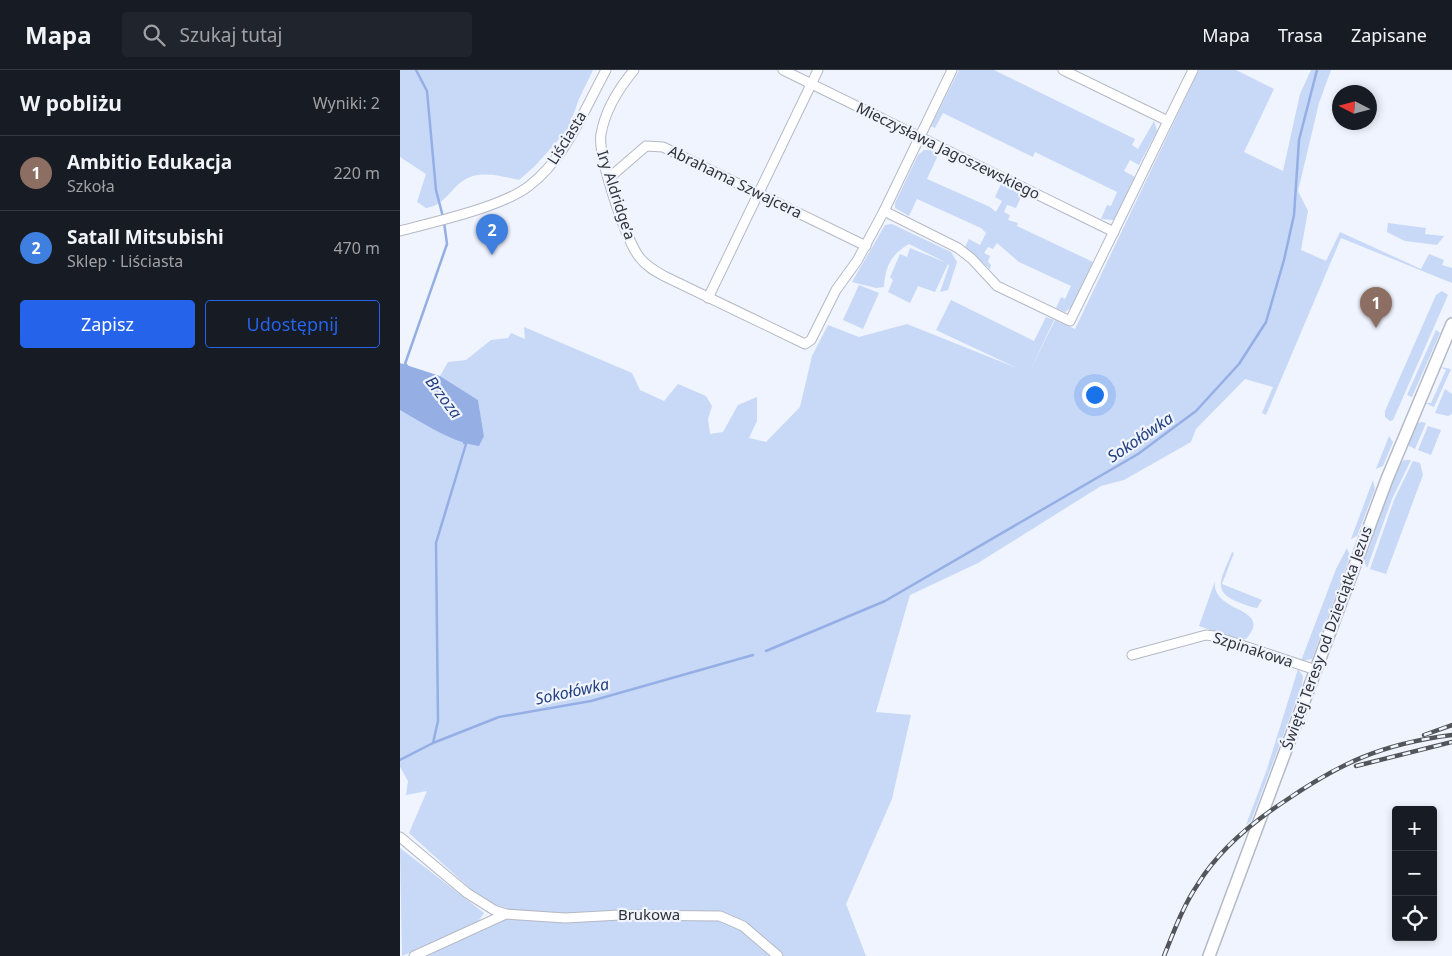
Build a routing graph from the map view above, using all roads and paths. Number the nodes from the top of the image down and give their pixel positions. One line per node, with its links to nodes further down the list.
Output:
1 (606, 70): 14 (street, Liściasta)
2 (634, 70): 11 (street, Iry Aldridge’a)
3 (783, 70): 8 (street, Mieczysława Jagoszewskiego)
4 (818, 70): 8 (street)
5 (952, 70): 10 (street)
6 (1064, 70): 9 (street)
7 (1193, 70): 9 (street)
8 (812, 84): 10 (street, Mieczysława Jagoszewskiego); 12 (street)
9 (1168, 121): 15 (street)
10 (920, 138): 13 (street); 15 (street, Mieczysława Jagoszewskiego)
11 (609, 178): 12 (street, Abrahama Szwajcera); 17 (street, Iry Aldridge’a)
12 (759, 193): 16 (street, Abrahama Szwajcera); 17 (street)
13 (884, 211): 15 (street); 16 (street)
14 (400, 232)
15 (1114, 232)
16 (866, 246): 17 (street, Iry Aldridge’a)
17 (708, 298)
18 (1452, 324): 20 (street, Świętej Teresy od Dzieciątka Jezus)
19 (1132, 655): 20 (street, Szpinakowa)
20 (1316, 670): 25 (street, Świętej Teresy od Dzieciątka Jezus)
21 (400, 837): 22 (street, Brukowa)
22 (506, 914): 23 (street, Brukowa); 24 (street, Brukowa)
23 (414, 956)
24 (778, 956)
25 (1209, 956)

